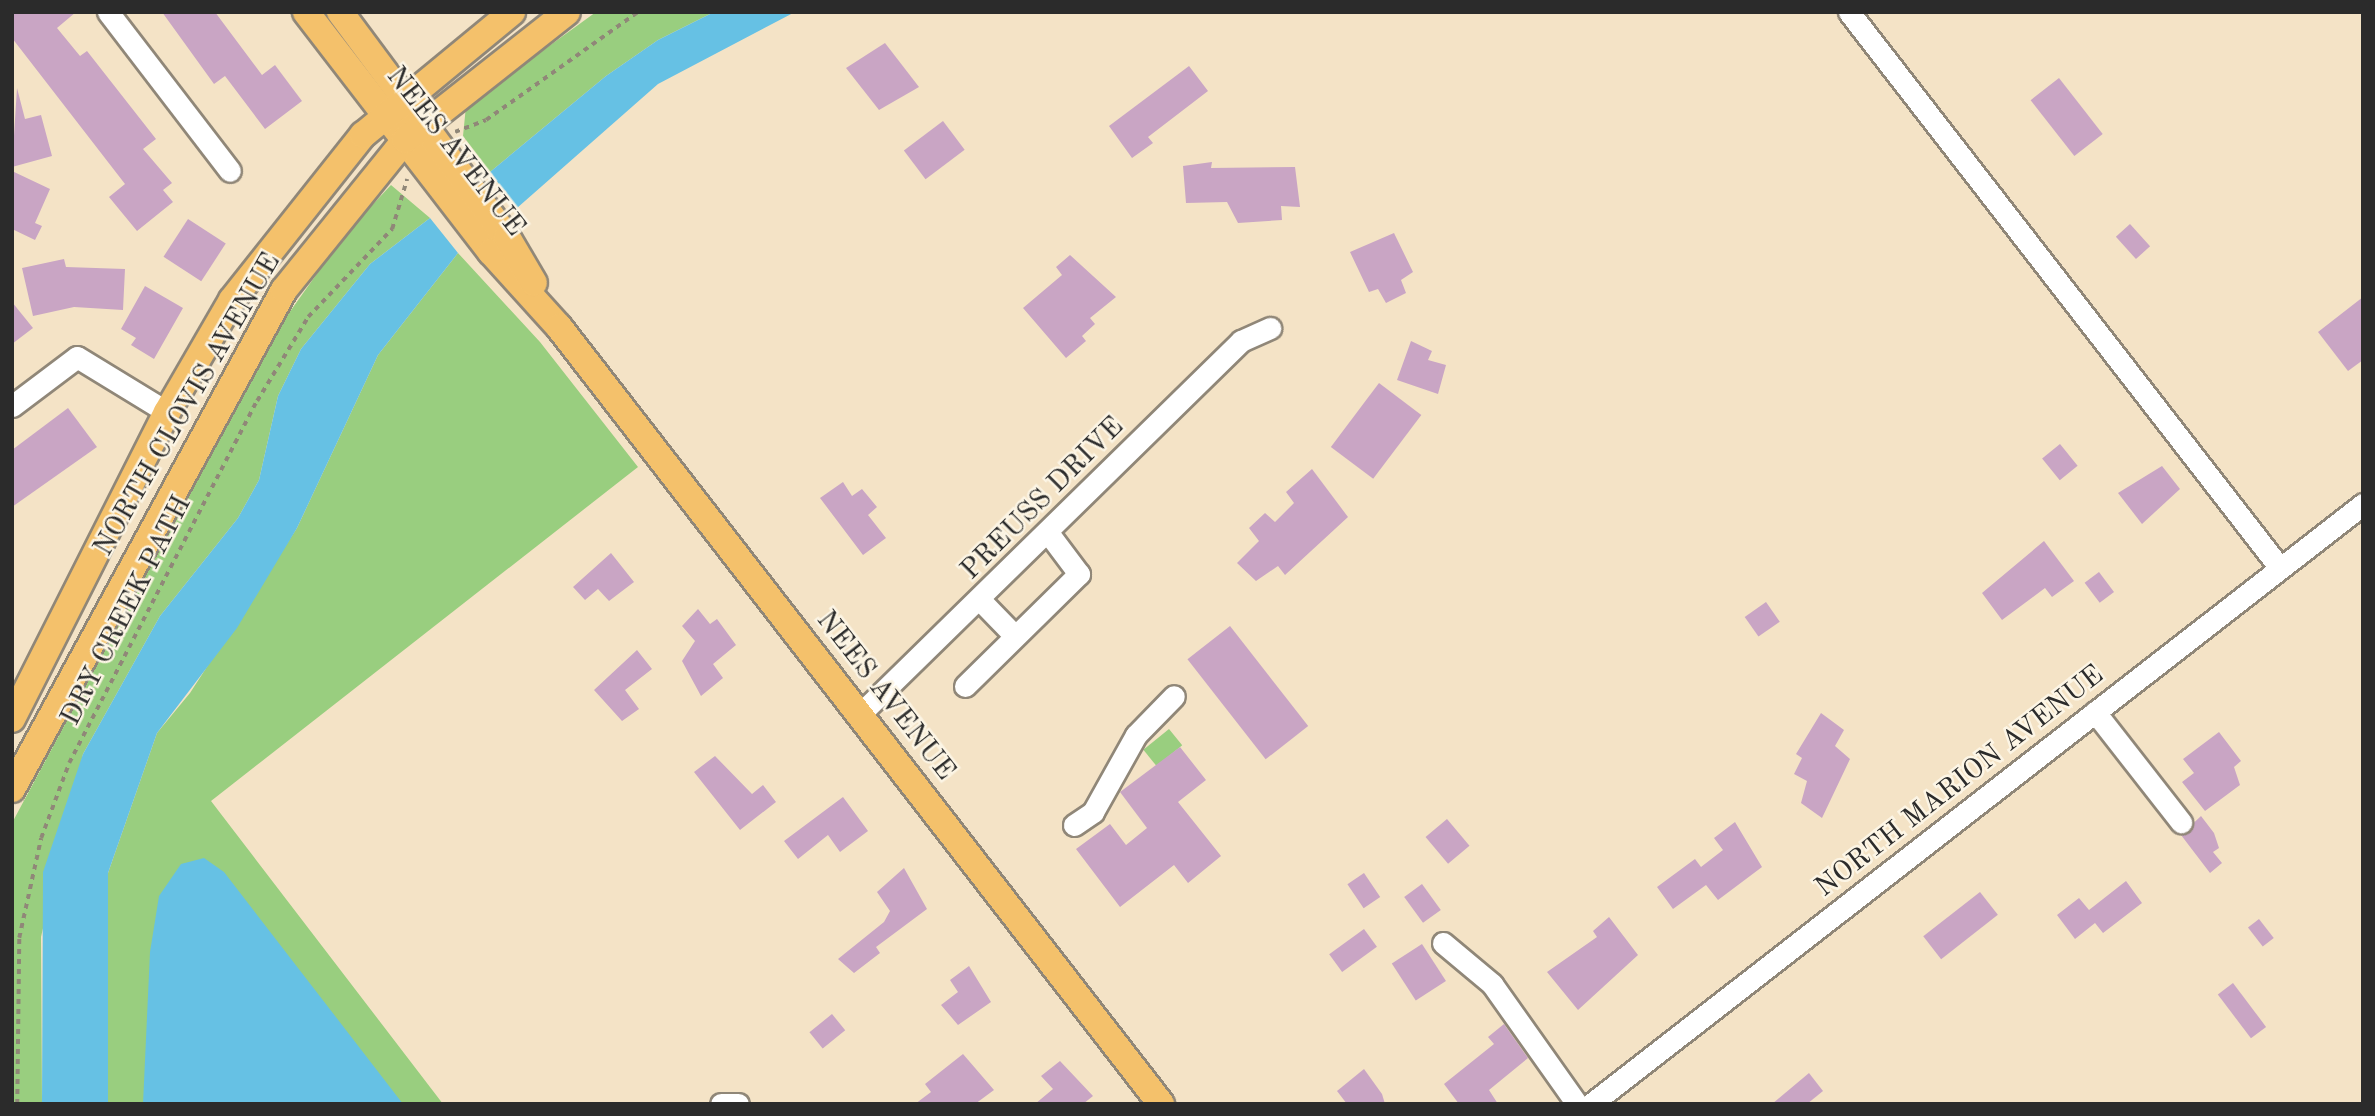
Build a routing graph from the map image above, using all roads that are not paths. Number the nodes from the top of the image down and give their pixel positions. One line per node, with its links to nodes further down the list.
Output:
1 (107, 12): 10 (street)
2 (306, 12): 8 (main road, NEES AVENUE)
3 (340, 12): 7 (main road, NEES AVENUE)
4 (512, 12): 7 (main road, NORTH CLOVIS AVENUE)
5 (567, 12): 9 (main road, NORTH CLOVIS AVENUE)
6 (1849, 12): 16 (street)
7 (405, 96): 8 (main road, NORTH CLOVIS AVENUE); 9 (main road, NEES AVENUE)
8 (385, 114): 9 (main road, NEES AVENUE); 13 (main road, NORTH CLOVIS AVENUE)
9 (414, 131): 22 (main road, NEES AVENUE); 24 (main road, NORTH CLOVIS AVENUE)
10 (230, 171)
11 (1270, 328): 15 (street, PREUSS DRIVE)
12 (12, 406): 13 (street)
13 (167, 412): 23 (main road, NORTH CLOVIS AVENUE)
14 (2363, 504): 16 (street, NORTH MARION AVENUE)
15 (1049, 534): 17 (street, PREUSS DRIVE); 18 (street)
16 (2280, 568): 21 (street, NORTH MARION AVENUE)
17 (981, 601): 18 (street); 22 (street, PREUSS DRIVE)
18 (1013, 634): 19 (street)
19 (965, 686)
20 (1174, 696): 26 (street)
21 (2095, 712): 25 (street); 32 (street, NORTH MARION AVENUE)
22 (859, 715): 30 (main road, NEES AVENUE)
23 (12, 719)
24 (12, 789)
25 (2181, 822)
26 (1074, 825)
27 (1443, 943): 31 (street)
28 (721, 1104): 29 (street)
29 (738, 1104)
30 (1161, 1104)
31 (1577, 1104)
32 (1591, 1104)

